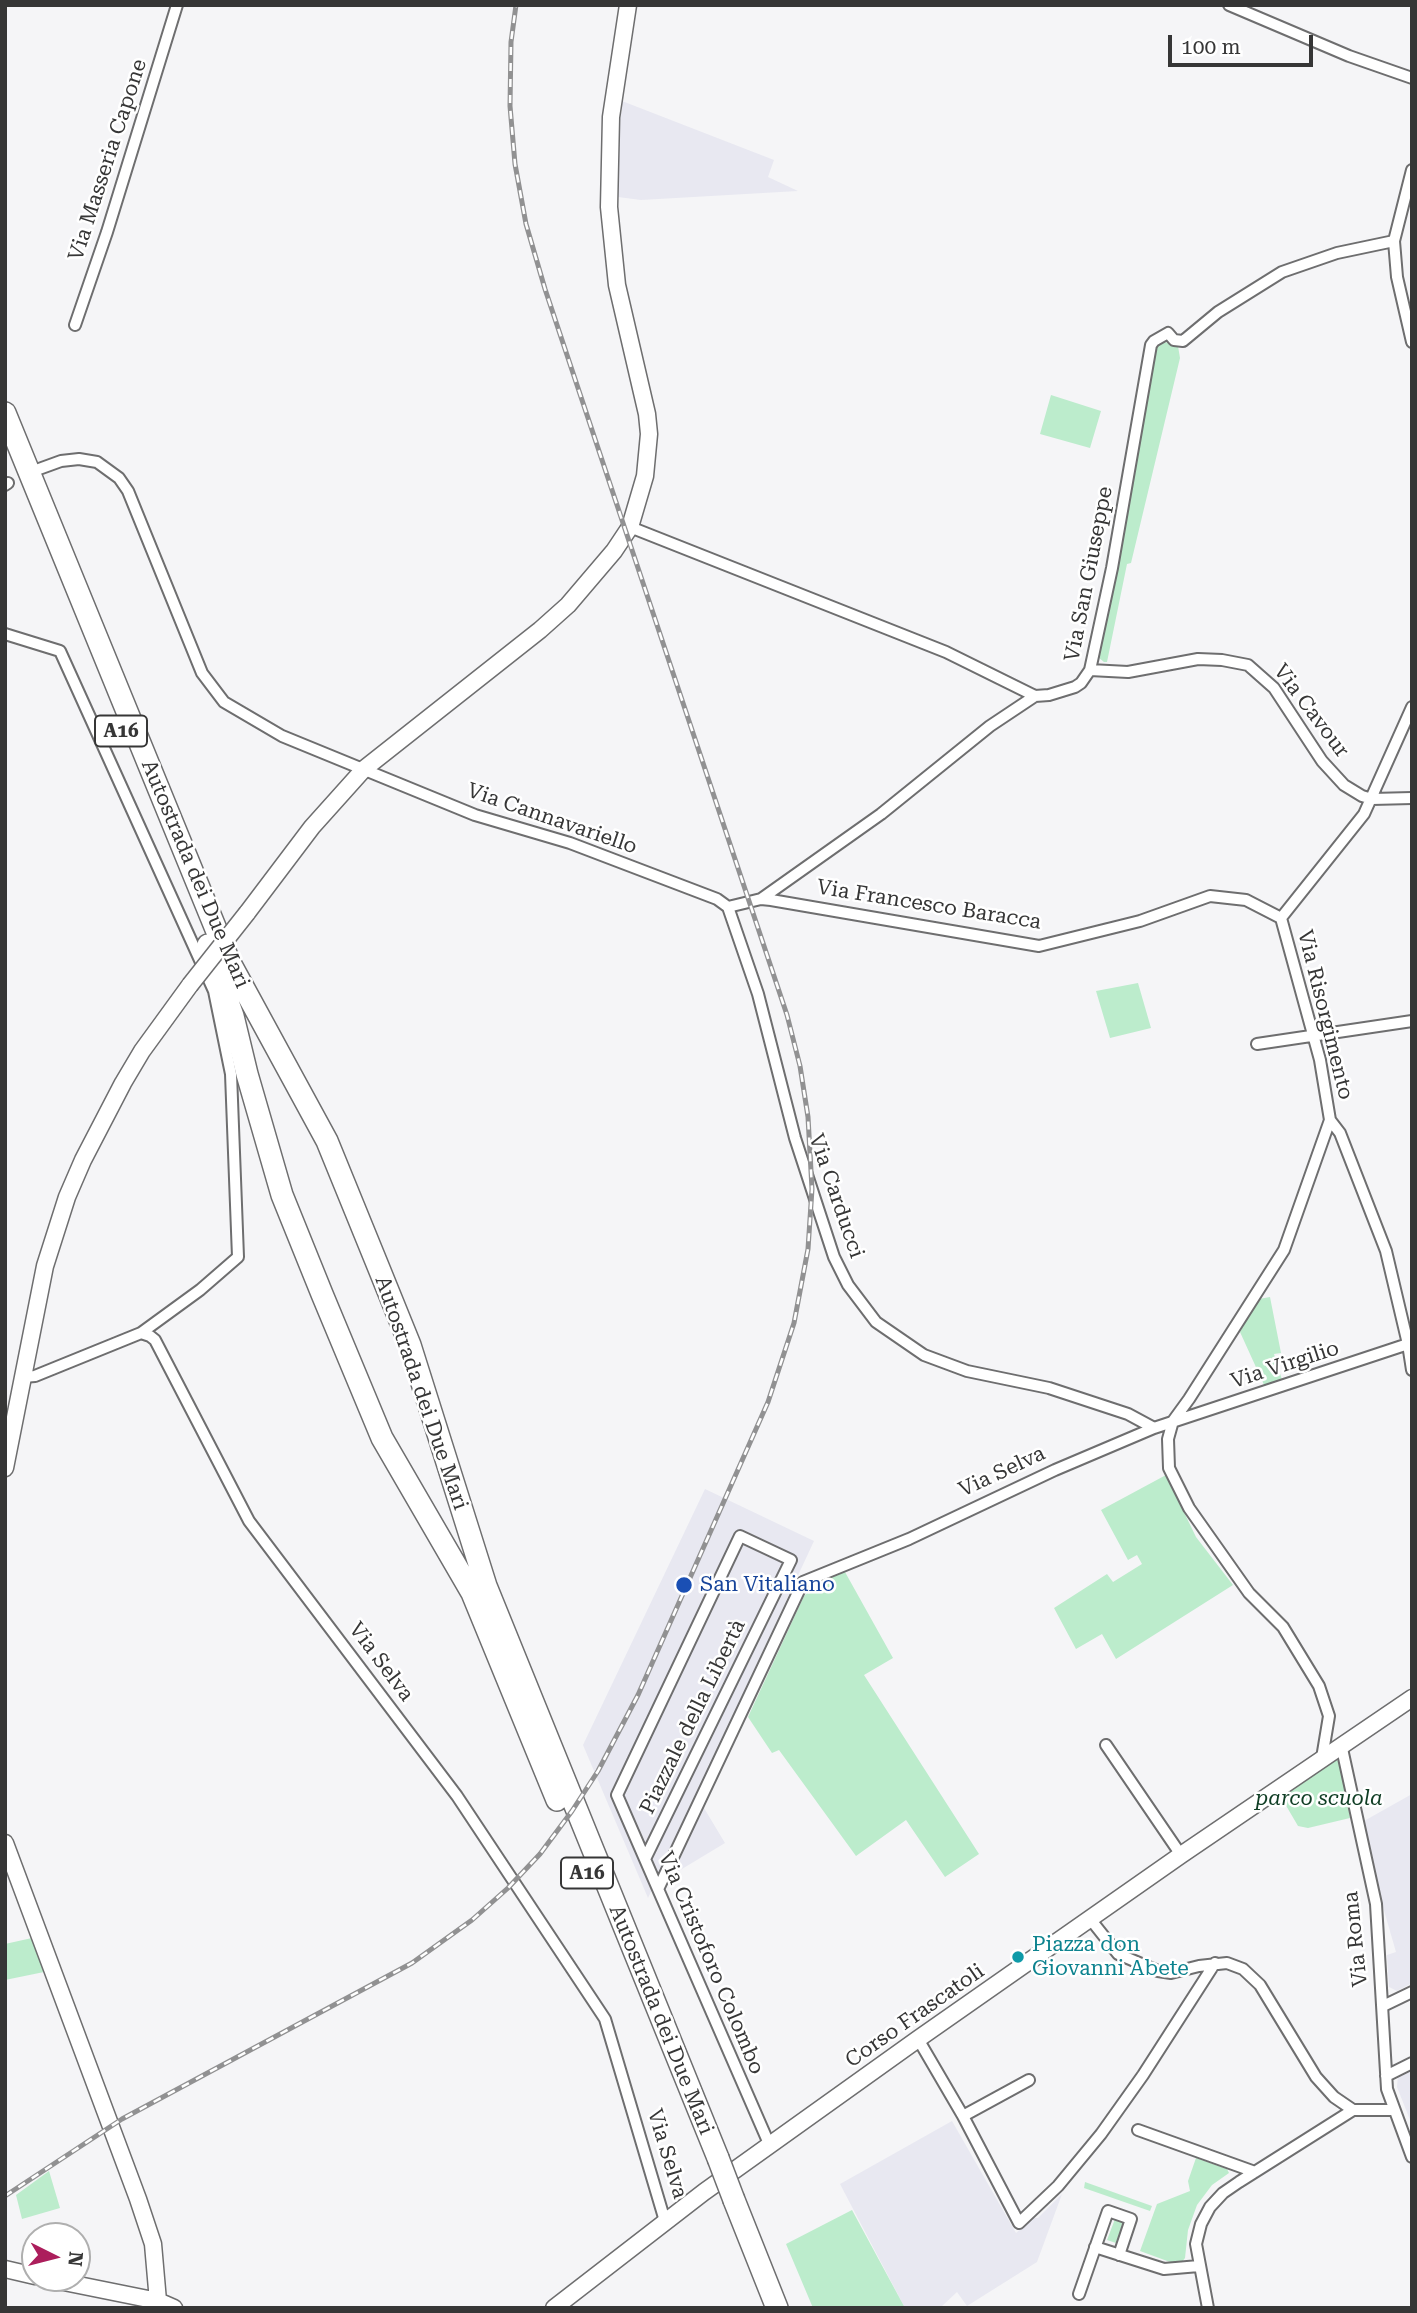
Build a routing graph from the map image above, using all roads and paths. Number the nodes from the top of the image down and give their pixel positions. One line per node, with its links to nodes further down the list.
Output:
1 (177, 5): 8 (street, Via Masseria Capone)
2 (628, 5): 13 (street)
3 (1229, 5): 4 (street)
4 (1251, 9): 5 (street)
5 (1412, 78)
6 (1412, 170): 7 (street)
7 (1394, 241): 9 (street); 15 (street, Via San Giuseppe)
8 (75, 325)
9 (1412, 342)
10 (5, 413): 58 (highway, Autostrada dei Due Mari / A16)
11 (5, 447): 58 (highway, Autostrada dei Due Mari / A16)
12 (39, 469): 18 (street, Via Cannavariello)
13 (630, 527): 16 (street); 18 (street)
14 (5, 634): 28 (street)
15 (1090, 670): 16 (street, Via San Giuseppe); 20 (street, Via Cavour)
16 (1035, 696): 21 (street)
17 (1412, 707): 20 (street, Via Risorgimento)
18 (364, 769): 22 (street, Via Cannavariello); 31 (street, bridge)
19 (1412, 798): 20 (street)
20 (1371, 799): 23 (street, Via Risorgimento)
21 (761, 899): 22 (street, Via Francesco Baracca); 23 (street, Via Francesco Baracca)
22 (728, 907): 33 (street, Via Carducci)
23 (1281, 918): 25 (street, Via Risorgimento)
24 (1412, 1021): 25 (street)
25 (1312, 1035): 26 (street); 27 (street, Via Risorgimento)
26 (1257, 1044)
27 (1330, 1120): 29 (street); 32 (street)
28 (141, 1333): 31 (street); 61 (street, Via Selva)
29 (1408, 1344): 30 (street); 32 (street, Via Virgilio)
30 (1412, 1370)
31 (23, 1377): 34 (street)
32 (1173, 1421): 33 (street, Via Selva); 38 (street)
33 (1154, 1428): 43 (street, Via Selva)
34 (5, 1468)
35 (1412, 1698): 36 (street, Corso Frascatoli)
36 (1341, 1744): 38 (street, Corso Frascatoli); 47 (street, Via Roma)
37 (1106, 1745): 41 (street)
38 (1321, 1759): 41 (street, Corso Frascatoli)
39 (617, 1795): 42 (street, Via Cristoforo Colombo); 42 (street, Piazzale della Libertà)
40 (5, 1843): 67 (street)
41 (1181, 1855): 44 (street, Corso Frascatoli)
42 (645, 1859): 43 (street, Via Cristoforo Colombo)
43 (659, 1887): 56 (street, Via Cristoforo Colombo)
44 (1091, 1920): 45 (street); 48 (street, Corso Frascatoli)
45 (1215, 1963): 52 (street); 54 (street)
46 (1412, 1992): 47 (street, Via Roma)
47 (1383, 2006): 50 (street, Via Roma)
48 (918, 2039): 54 (street); 56 (street, Corso Frascatoli)
49 (1412, 2063): 50 (street)
50 (1386, 2076): 53 (street, Via Roma)
51 (1029, 2080): 54 (street)
52 (1353, 2110): 53 (street); 59 (street)
53 (1394, 2110): 57 (street, Via Roma)
54 (963, 2116)
55 (1138, 2130): 59 (street)
56 (770, 2146): 58 (street, Corso Frascatoli)
57 (1412, 2157)
58 (719, 2165): 60 (highway, Autostrada dei Due Mari / A16, bridge)
59 (1255, 2172): 64 (street)
60 (720, 2198): 61 (street); 70 (highway, Autostrada dei Due Mari / A16); 71 (highway, Autostrada dei Due Mari / A16)
61 (665, 2221): 69 (street)
62 (1095, 2247): 63 (street); 63 (street); 66 (street)
63 (1119, 2255): 64 (street)
64 (1199, 2266): 72 (street)
65 (91, 2289): 67 (street)
66 (1079, 2294)
67 (157, 2304): 68 (street)
68 (174, 2308)
69 (554, 2308)
70 (764, 2308)
71 (777, 2308)
72 (1208, 2308)

